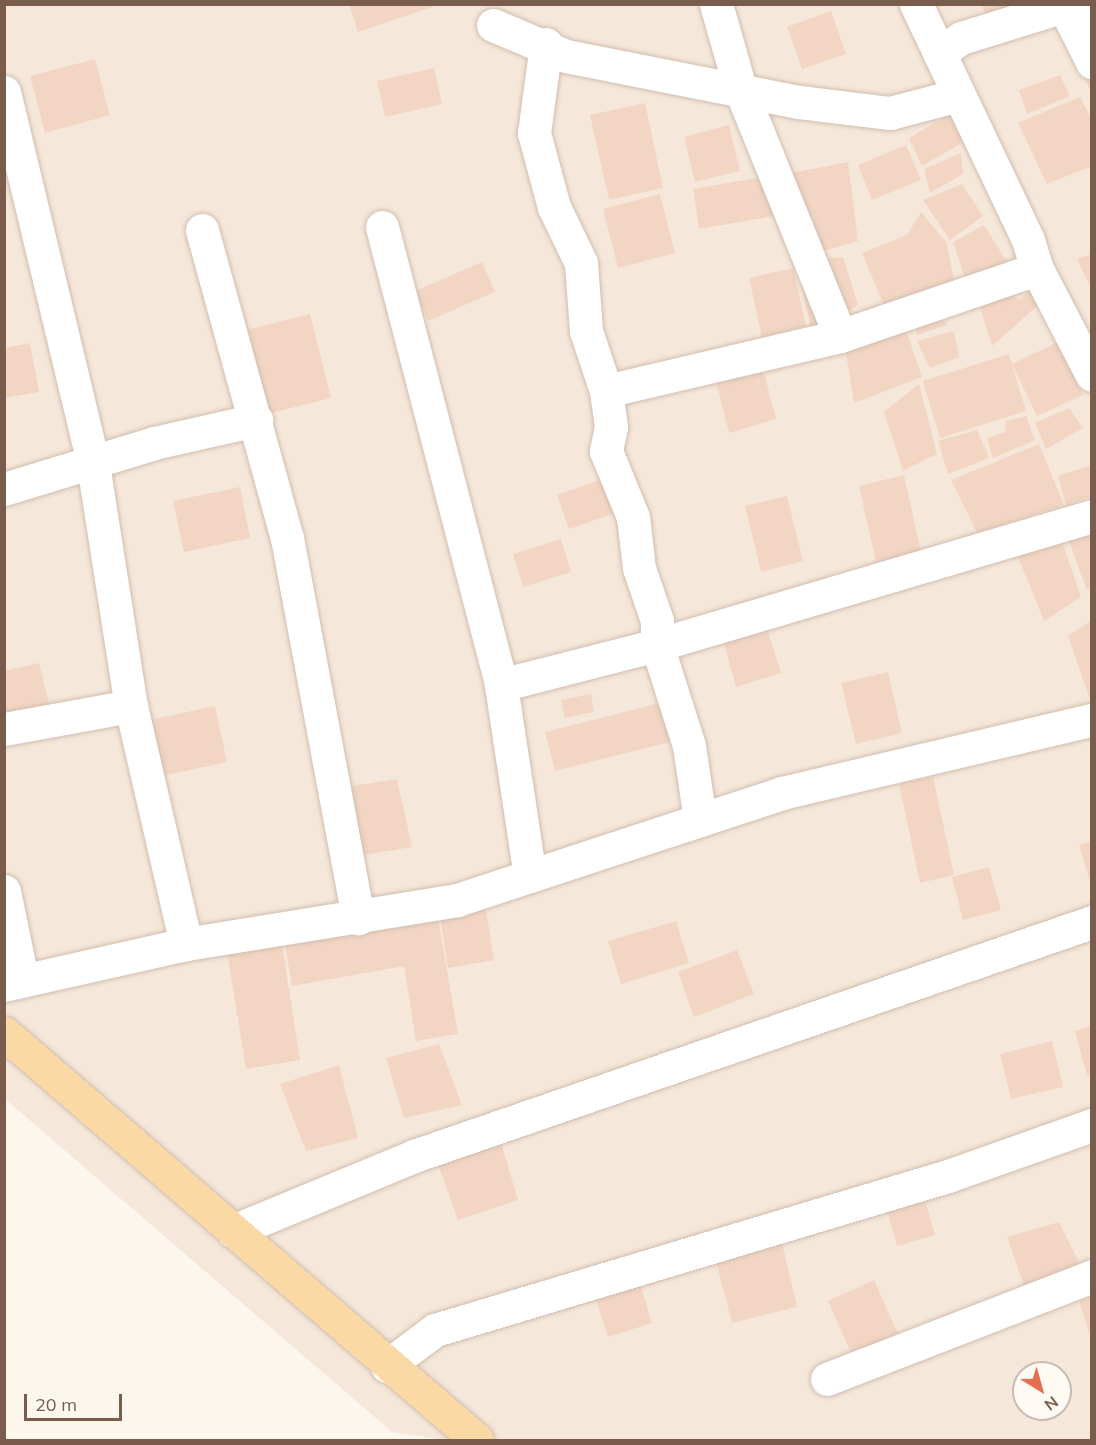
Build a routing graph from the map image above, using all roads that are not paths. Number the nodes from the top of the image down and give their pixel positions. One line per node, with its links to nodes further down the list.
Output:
1 (716, 4): 8 (street)
2 (916, 4): 6 (street)
3 (1078, 6): 6 (street); 7 (street)
4 (493, 25): 5 (street)
5 (546, 44): 8 (street); 16 (street)
6 (939, 53): 10 (street)
7 (1092, 62)
8 (740, 88): 10 (street); 14 (street)
9 (4, 92): 18 (street)
10 (955, 96): 13 (street)
11 (382, 227): 22 (street)
12 (202, 230): 17 (street)
13 (1037, 269): 14 (street); 15 (street)
14 (840, 336): 16 (street)
15 (1089, 368)
16 (606, 391): 21 (street)
17 (256, 420): 18 (street); 29 (street)
18 (93, 464): 19 (street); 23 (street)
19 (4, 489)
20 (1092, 516): 21 (street)
21 (657, 645): 22 (street); 26 (street)
22 (501, 685): 27 (street)
23 (131, 706): 25 (street); 31 (street)
24 (1092, 720): 26 (street)
25 (4, 729)
26 (700, 820): 27 (street)
27 (530, 876): 29 (street)
28 (4, 891): 32 (street)
29 (358, 918): 31 (street)
30 (1092, 922): 35 (street)
31 (186, 944): 32 (street)
32 (13, 982)
33 (4, 1033): 35 (main road)
34 (1092, 1125): 37 (street)
35 (233, 1232): 37 (main road)
36 (1092, 1276): 38 (street)
37 (387, 1365): 39 (main road)
38 (827, 1379)
39 (477, 1440)

